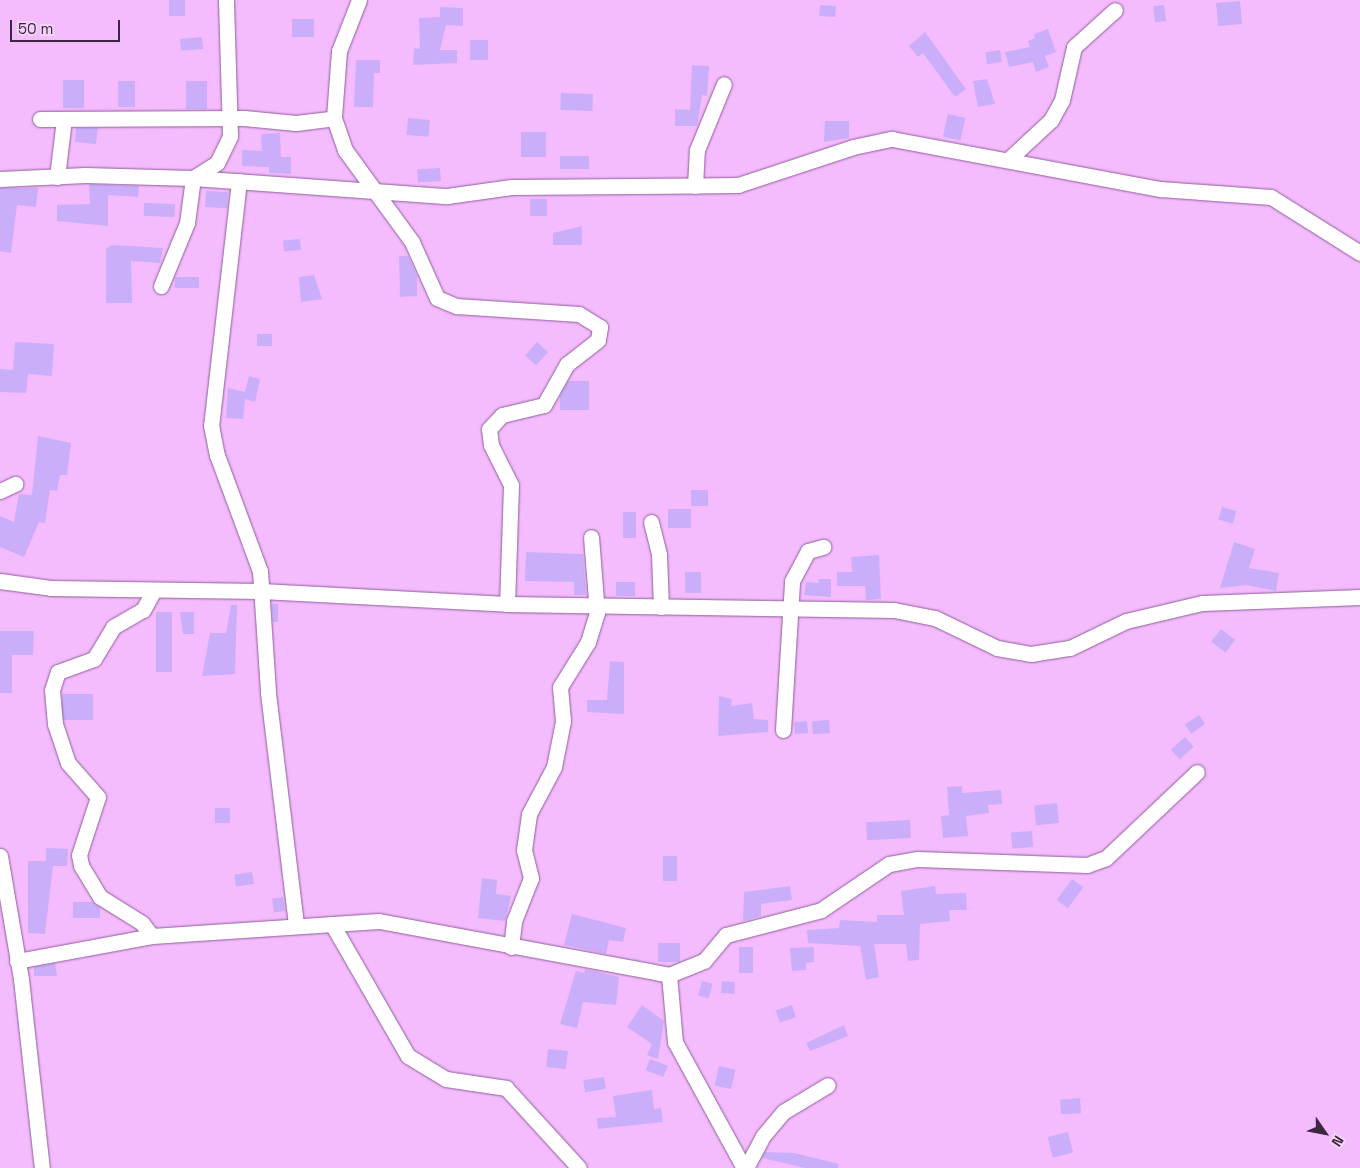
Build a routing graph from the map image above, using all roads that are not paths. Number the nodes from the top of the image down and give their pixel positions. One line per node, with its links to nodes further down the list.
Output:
1 (226, 0): 6 (street)
2 (359, 0): 7 (street)
3 (1115, 10): 9 (street)
4 (724, 84): 14 (street)
5 (64, 118): 6 (street); 8 (street); 10 (street)
6 (230, 118): 7 (street); 11 (street)
7 (334, 118): 15 (street)
8 (40, 119)
9 (1008, 160): 14 (street); 16 (street)
10 (56, 177): 11 (street); 12 (street)
11 (193, 178): 13 (street); 17 (street)
12 (0, 179)
13 (239, 181): 15 (street); 25 (street)
14 (695, 186): 15 (street)
15 (374, 192): 27 (street)
16 (1360, 253)
17 (161, 286)
18 (15, 484): 19 (street)
19 (0, 491)
20 (651, 522): 29 (street)
21 (591, 536): 28 (street)
22 (823, 546): 30 (street)
23 (0, 581): 24 (street)
24 (154, 590): 25 (street); 36 (street)
25 (261, 591): 27 (street); 34 (street)
26 (1360, 597): 30 (street)
27 (507, 604): 28 (street)
28 (597, 606): 29 (street); 37 (street)
29 (661, 607): 30 (street)
30 (791, 609): 31 (street)
31 (783, 730)
32 (1197, 772): 39 (street)
33 (0, 856): 38 (street)
34 (296, 924): 35 (street); 36 (street)
35 (332, 924): 37 (street); 42 (street)
36 (152, 936): 38 (street)
37 (511, 947): 39 (street)
38 (17, 960): 41 (street)
39 (670, 975): 43 (street)
40 (828, 1085): 43 (street)
41 (42, 1168)
42 (579, 1168)
43 (745, 1168)

